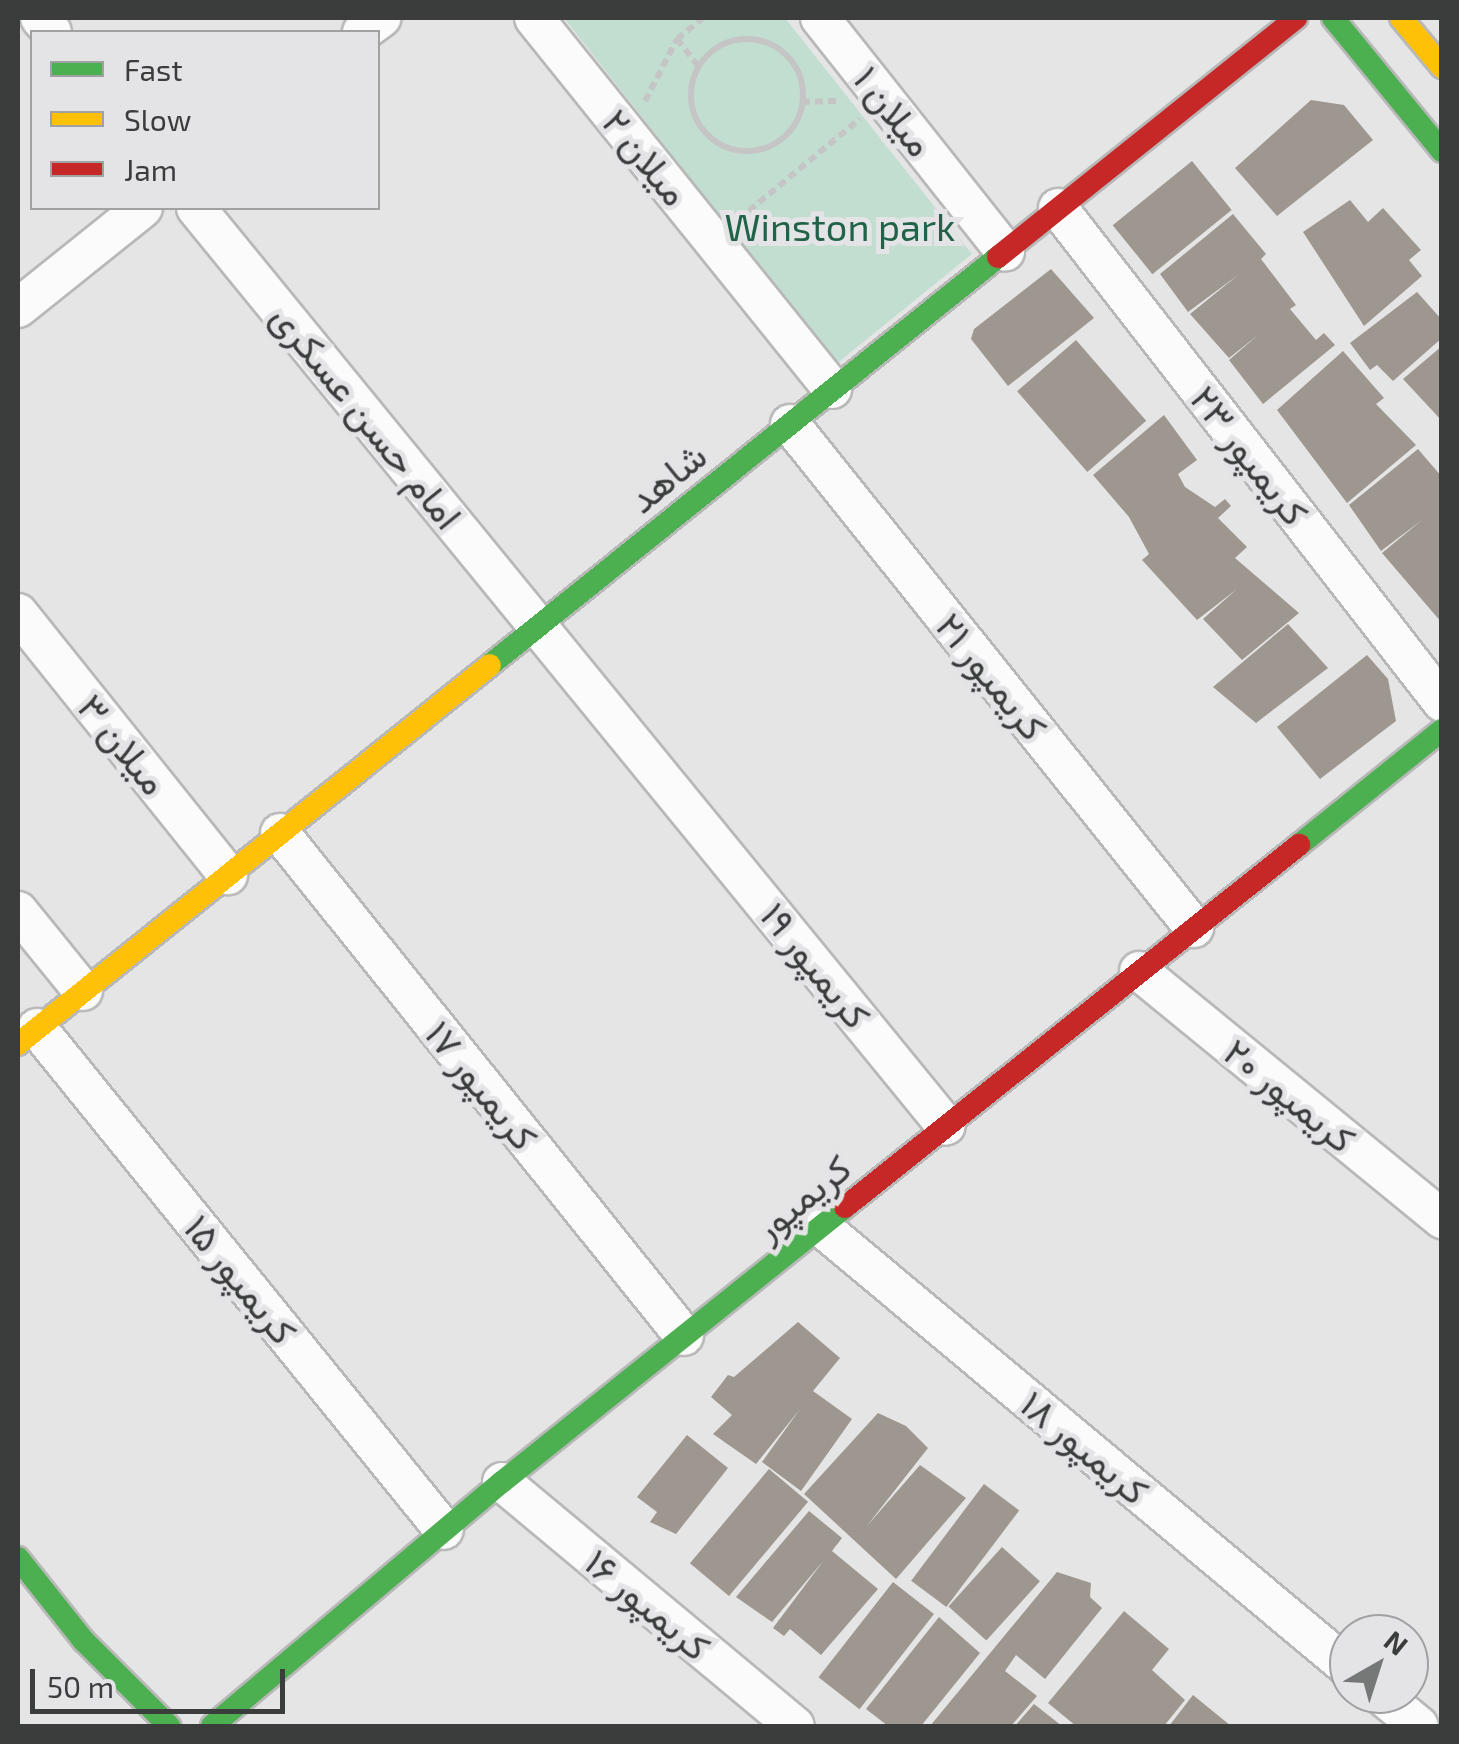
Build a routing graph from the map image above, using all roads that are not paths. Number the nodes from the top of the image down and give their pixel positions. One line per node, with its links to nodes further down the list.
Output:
1 (534, 18): 13 (street, میلان ۲)
2 (820, 18): 11 (street, میلان ۱)
3 (1296, 18): 8 (street, شاهد)
4 (1333, 18): 7 (street)
5 (1401, 18): 6 (street)
6 (1442, 67)
7 (1442, 151)
8 (1058, 208): 11 (street, شاهد); 17 (street, کریمپور ۲۳)
9 (141, 210): 12 (street)
10 (198, 210): 16 (street, امام حسن عسکری)
11 (1005, 251): 13 (street, شاهد)
12 (18, 308)
13 (832, 389): 14 (street, شاهد)
14 (790, 424): 16 (street, شاهد); 23 (street, کریمپور ۲۱)
15 (18, 613): 21 (street, میلان ۳)
16 (539, 625): 19 (street, امام حسن عسکری); 20 (street, شاهد)
17 (1442, 702)
18 (1442, 730): 23 (street, کریمپور)
19 (686, 804): 27 (street, کریمپور ۱۹)
20 (280, 833): 21 (street, شاهد); 30 (street, کریمپور ۱۷)
21 (228, 875): 25 (street, شاهد)
22 (18, 911): 25 (street)
23 (1194, 928): 24 (street, کریمپور)
24 (1140, 971): 27 (street, کریمپور); 28 (street, کریمپور ۲۰)
25 (83, 991): 26 (street, شاهد)
26 (27, 1036): 32 (street, کریمپور ۱۵)
27 (946, 1126): 29 (street, کریمپور)
28 (1442, 1219)
29 (820, 1226): 30 (street, کریمپور); 36 (street, کریمپور ۱۸)
30 (684, 1336): 31 (street, کریمپور)
31 (502, 1482): 32 (street, کریمپور); 39 (street, کریمپور ۱۶)
32 (444, 1530): 38 (street, کریمپور)
33 (18, 1558): 35 (street)
34 (18, 1595): 35 (street)
35 (83, 1640): 37 (street)
36 (1329, 1651)
37 (169, 1726)
38 (212, 1726)
39 (794, 1726)

